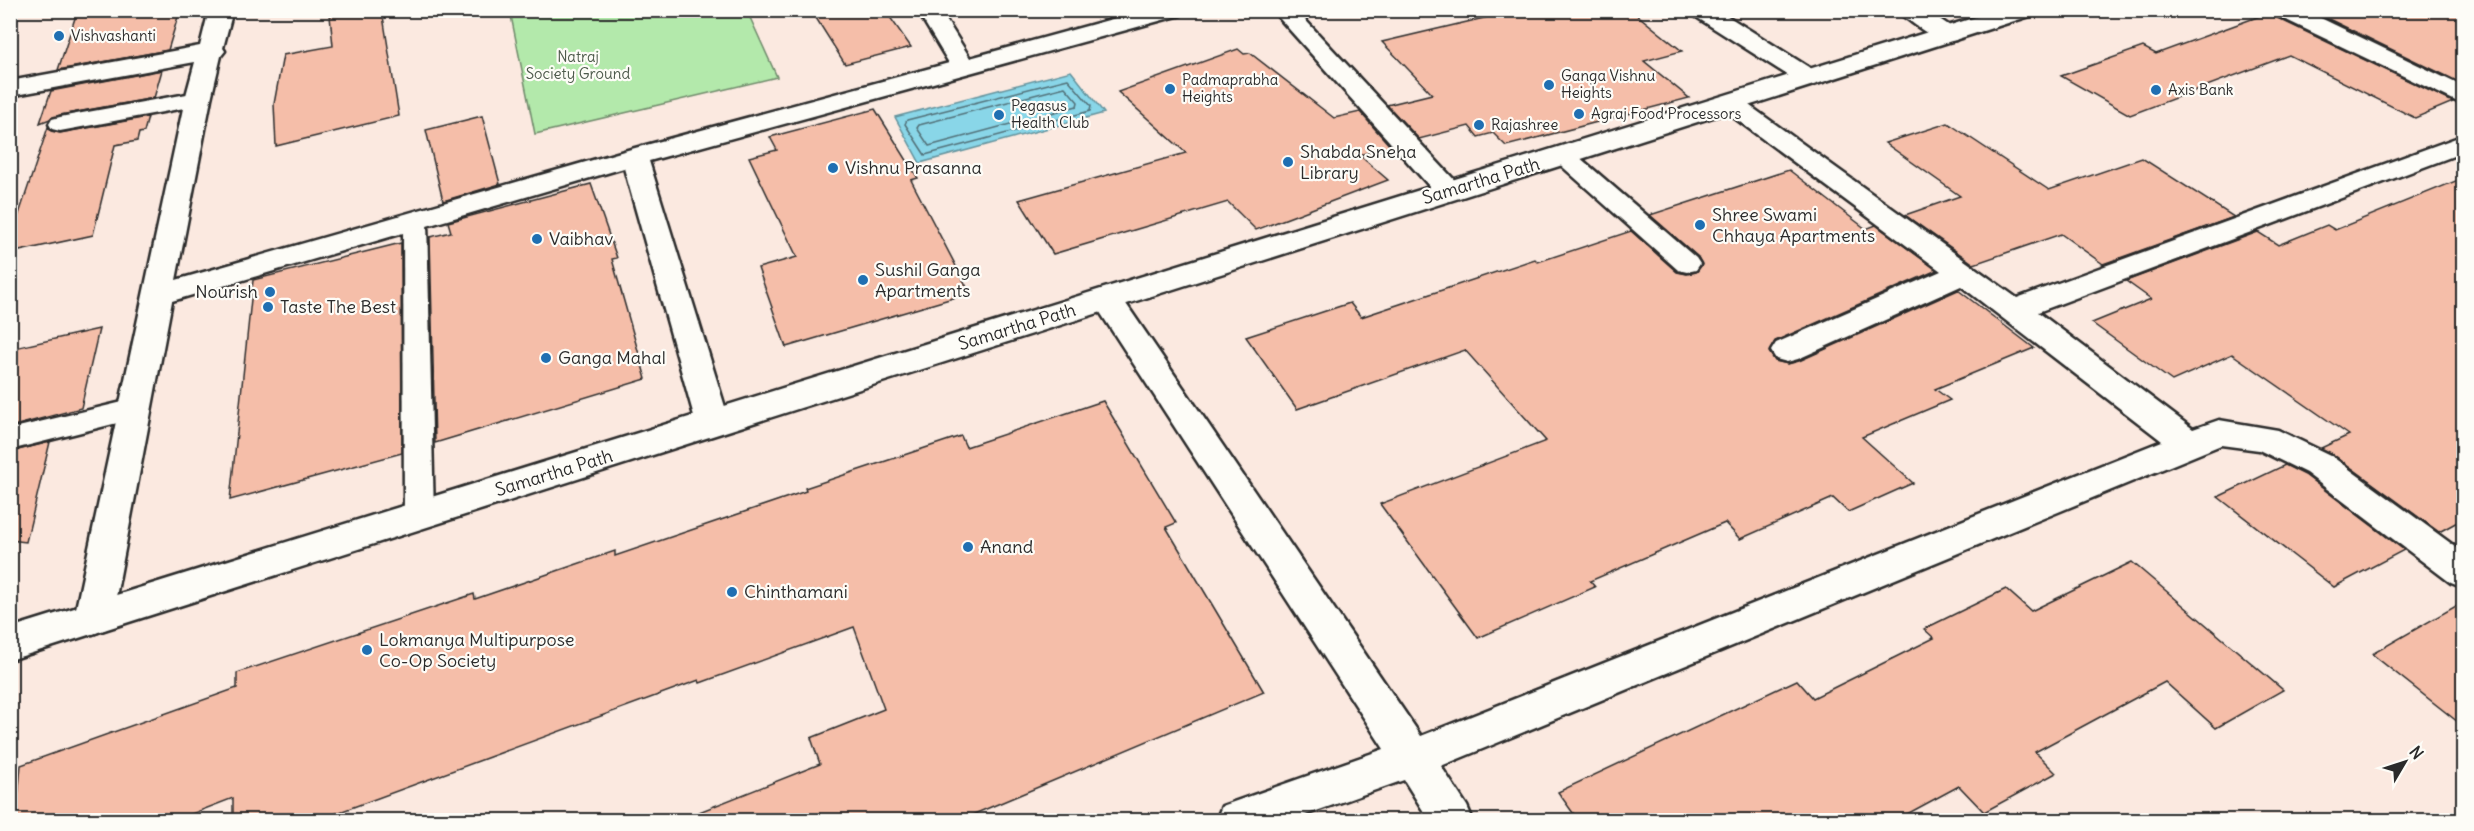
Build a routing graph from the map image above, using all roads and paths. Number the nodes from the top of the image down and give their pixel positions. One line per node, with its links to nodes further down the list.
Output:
1 (221, 10): 10 (street)
2 (928, 10): 11 (street)
3 (1173, 10): 11 (street)
4 (1283, 10): 21 (street)
5 (1701, 10): 12 (street)
6 (1909, 10): 9 (street)
7 (2025, 10): 9 (street, Samartha Path)
8 (2284, 10): 14 (street)
9 (1948, 34): 12 (street, Samartha Path)
10 (213, 51): 13 (street); 15 (street)
11 (964, 67): 20 (street)
12 (1809, 78): 16 (street, Samartha Path)
13 (10, 89)
14 (2463, 97)
15 (198, 99): 17 (lane); 25 (street)
16 (1730, 103): 19 (street, Samartha Path); 24 (street)
17 (60, 124)
18 (2463, 143): 27 (street)
19 (1563, 155): 21 (street, Samartha Path); 23 (lane)
20 (634, 157): 22 (street); 30 (street)
21 (1449, 191): 26 (street, Samartha Path)
22 (415, 221): 25 (street); 33 (lane)
23 (1687, 264)
24 (1963, 273): 27 (street); 28 (street)
25 (158, 295): 29 (street)
26 (1107, 299): 30 (street, Samartha Path); 37 (street)
27 (2014, 310): 32 (street)
28 (1787, 351)
29 (135, 409): 31 (lane); 35 (street)
30 (713, 423): 33 (street, Samartha Path)
31 (10, 440)
32 (2189, 444): 34 (street); 37 (street)
33 (419, 516): 35 (street, Samartha Path)
34 (2463, 573)
35 (93, 618): 36 (street, Samartha Path)
36 (10, 644)
37 (1413, 758): 38 (street); 39 (street)
38 (1237, 820)
39 (1452, 820)

